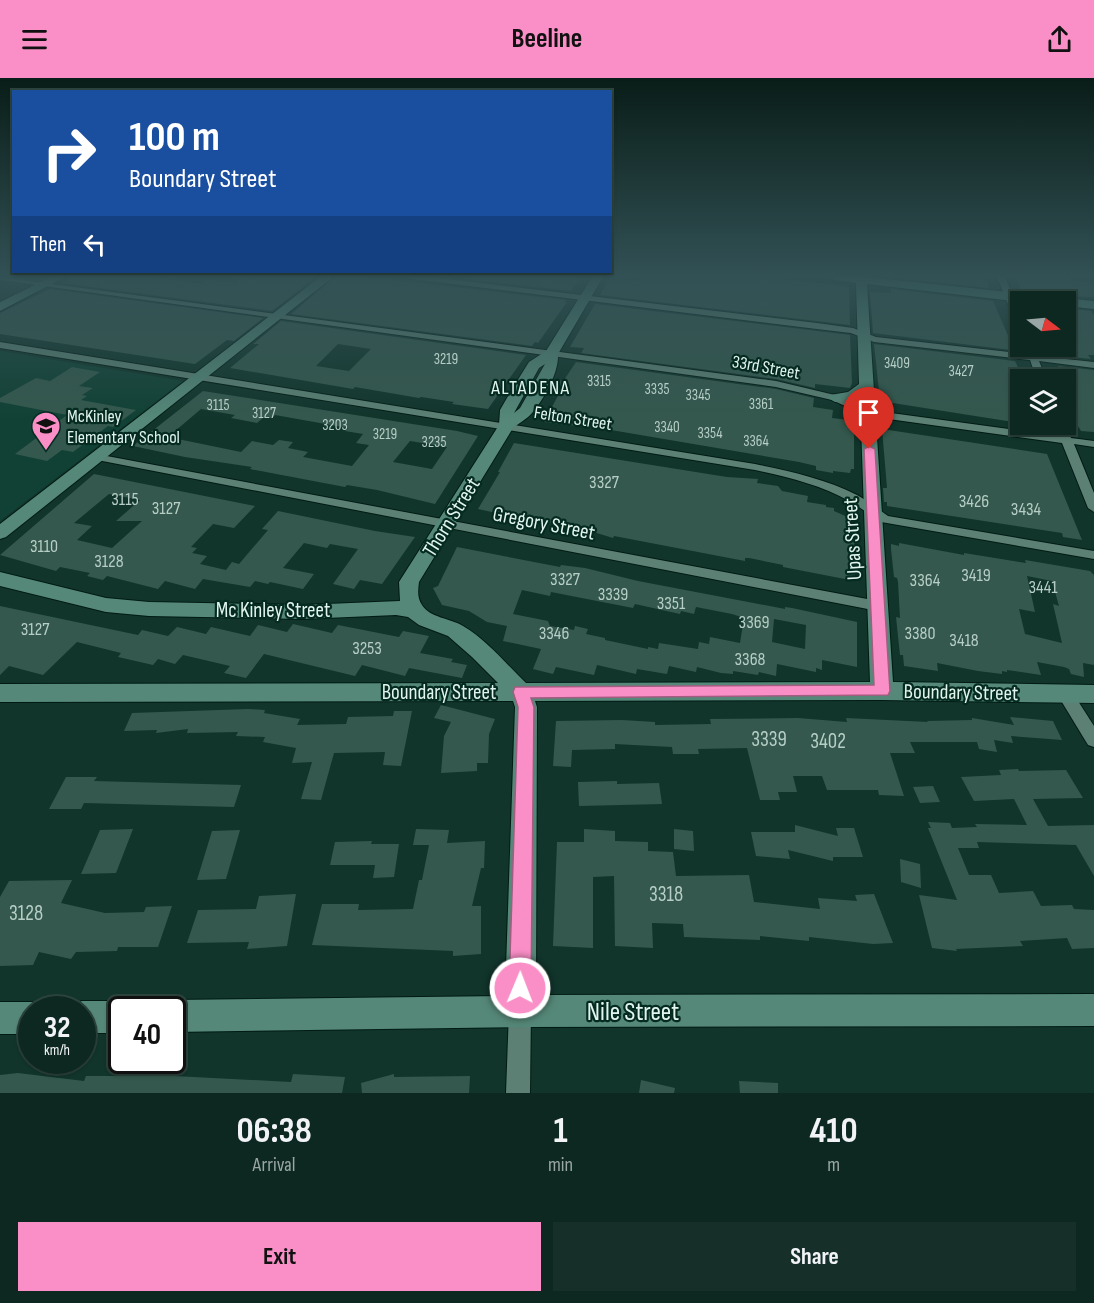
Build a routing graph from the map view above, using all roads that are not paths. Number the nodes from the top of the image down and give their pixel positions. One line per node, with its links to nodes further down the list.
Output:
1 (266, 324): 12 (street)
2 (337, 324): 8 (street, 33rd Street)
3 (568, 324): 8 (street, Thorn Street)
4 (803, 324): 6 (street)
5 (864, 324): 6 (street, Upas Street)
6 (864, 335): 9 (street); 13 (street, Upas Street)
7 (0, 345): 12 (street, Felton Street)
8 (551, 354): 14 (street, 33rd Street); 16 (street, Thorn Street)
9 (1034, 358): 10 (street); 11 (street)
10 (1094, 365)
11 (1038, 369)
12 (200, 377): 16 (street, Felton Street); 20 (street)
13 (866, 386): 14 (street); 15 (street, Upas Street)
14 (835, 398): 15 (street, 33rd Street)
15 (867, 413): 18 (street, 33rd Street); 22 (street, Upas Street)
16 (507, 426): 22 (street, Felton Street); 23 (street, Thorn Street)
17 (1064, 435): 18 (street)
18 (1066, 440): 19 (street, 33rd Street); 21 (street)
19 (1094, 444)
20 (96, 457): 23 (street, Gregory Street); 24 (street)
21 (1094, 508)
22 (873, 513): 25 (street, Felton Street); 27 (street, Upas Street)
23 (447, 524): 27 (street, Gregory Street); 28 (street, Thorn Street)
24 (0, 533)
25 (1094, 555)
26 (0, 579): 28 (street, Mc Kinley Street)
27 (878, 606): 29 (street, Upas Street)
28 (414, 611): 30 (street, Mc Kinley Street)
29 (882, 691): 30 (street, Boundary Street); 32 (street, Boundary Street)
30 (521, 692): 31 (street, Boundary Street); 36 (street)
31 (0, 693)
32 (1065, 694): 33 (street, Boundary Street); 34 (street)
33 (1094, 694)
34 (1094, 740)
35 (1094, 1010): 36 (street, Nile Street)
36 (519, 1011): 37 (street, Nile Street); 40 (street)
37 (186, 1016)
38 (0, 1018): 39 (street)
39 (18, 1018)
40 (518, 1093)

